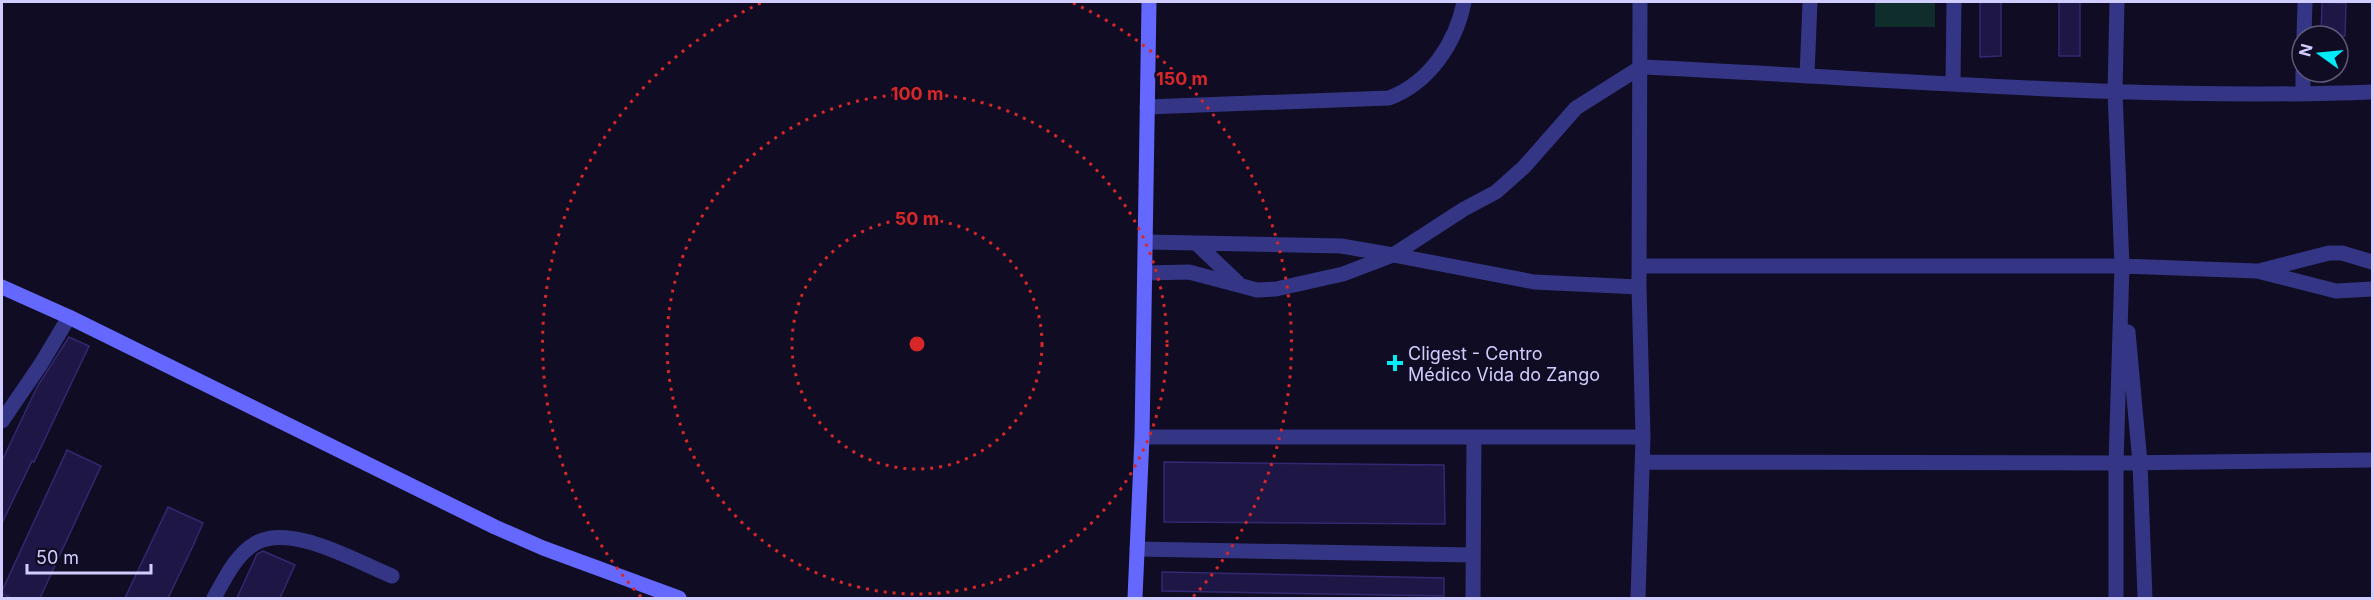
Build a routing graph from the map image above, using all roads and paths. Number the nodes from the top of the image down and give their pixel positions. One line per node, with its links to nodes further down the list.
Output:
1 (1149, 2): 16 (street)
2 (1464, 2): 16 (street)
3 (1640, 2): 9 (street)
4 (1810, 2): 10 (street)
5 (1954, 2): 11 (street)
6 (2117, 2): 13 (street)
7 (2305, 2): 8 (street)
8 (2304, 24)
9 (1641, 67): 10 (street); 20 (street); 23 (street)
10 (1807, 75): 11 (street)
11 (1953, 83): 13 (street)
12 (2303, 84): 15 (street)
13 (2115, 92): 15 (street); 24 (street)
14 (2373, 92): 15 (street)
15 (2303, 94)
16 (1147, 108): 17 (street)
17 (1146, 242): 18 (street); 26 (street)
18 (1196, 243): 19 (street); 21 (street)
19 (1240, 243): 20 (street); 21 (street)
20 (1393, 255): 29 (street); 31 (street)
21 (1213, 259): 27 (street); 29 (street)
22 (2373, 262): 25 (street)
23 (1639, 266): 24 (street); 31 (street)
24 (2122, 266): 25 (street); 40 (street); 41 (street)
25 (2257, 271): 32 (street)
26 (1145, 273): 27 (street); 35 (street)
27 (1189, 273): 29 (street)
28 (2, 279): 33 (street)
29 (1240, 285)
30 (2, 287): 33 (street)
31 (1639, 287): 37 (street)
32 (2373, 289)
33 (69, 317): 34 (street); 46 (street)
34 (2, 421)
35 (1142, 437): 36 (street); 42 (street)
36 (1474, 437): 37 (street); 43 (street)
37 (1643, 437): 39 (street)
38 (2373, 460): 41 (street)
39 (1643, 462): 40 (street); 49 (street)
40 (2116, 463): 41 (street); 50 (street)
41 (2140, 463): 51 (street)
42 (1137, 549): 43 (street); 47 (street)
43 (1473, 555): 48 (street)
44 (392, 576): 45 (street)
45 (214, 598)
46 (679, 598)
47 (1135, 598)
48 (1473, 598)
49 (1638, 598)
50 (2116, 598)
51 (2145, 598)

